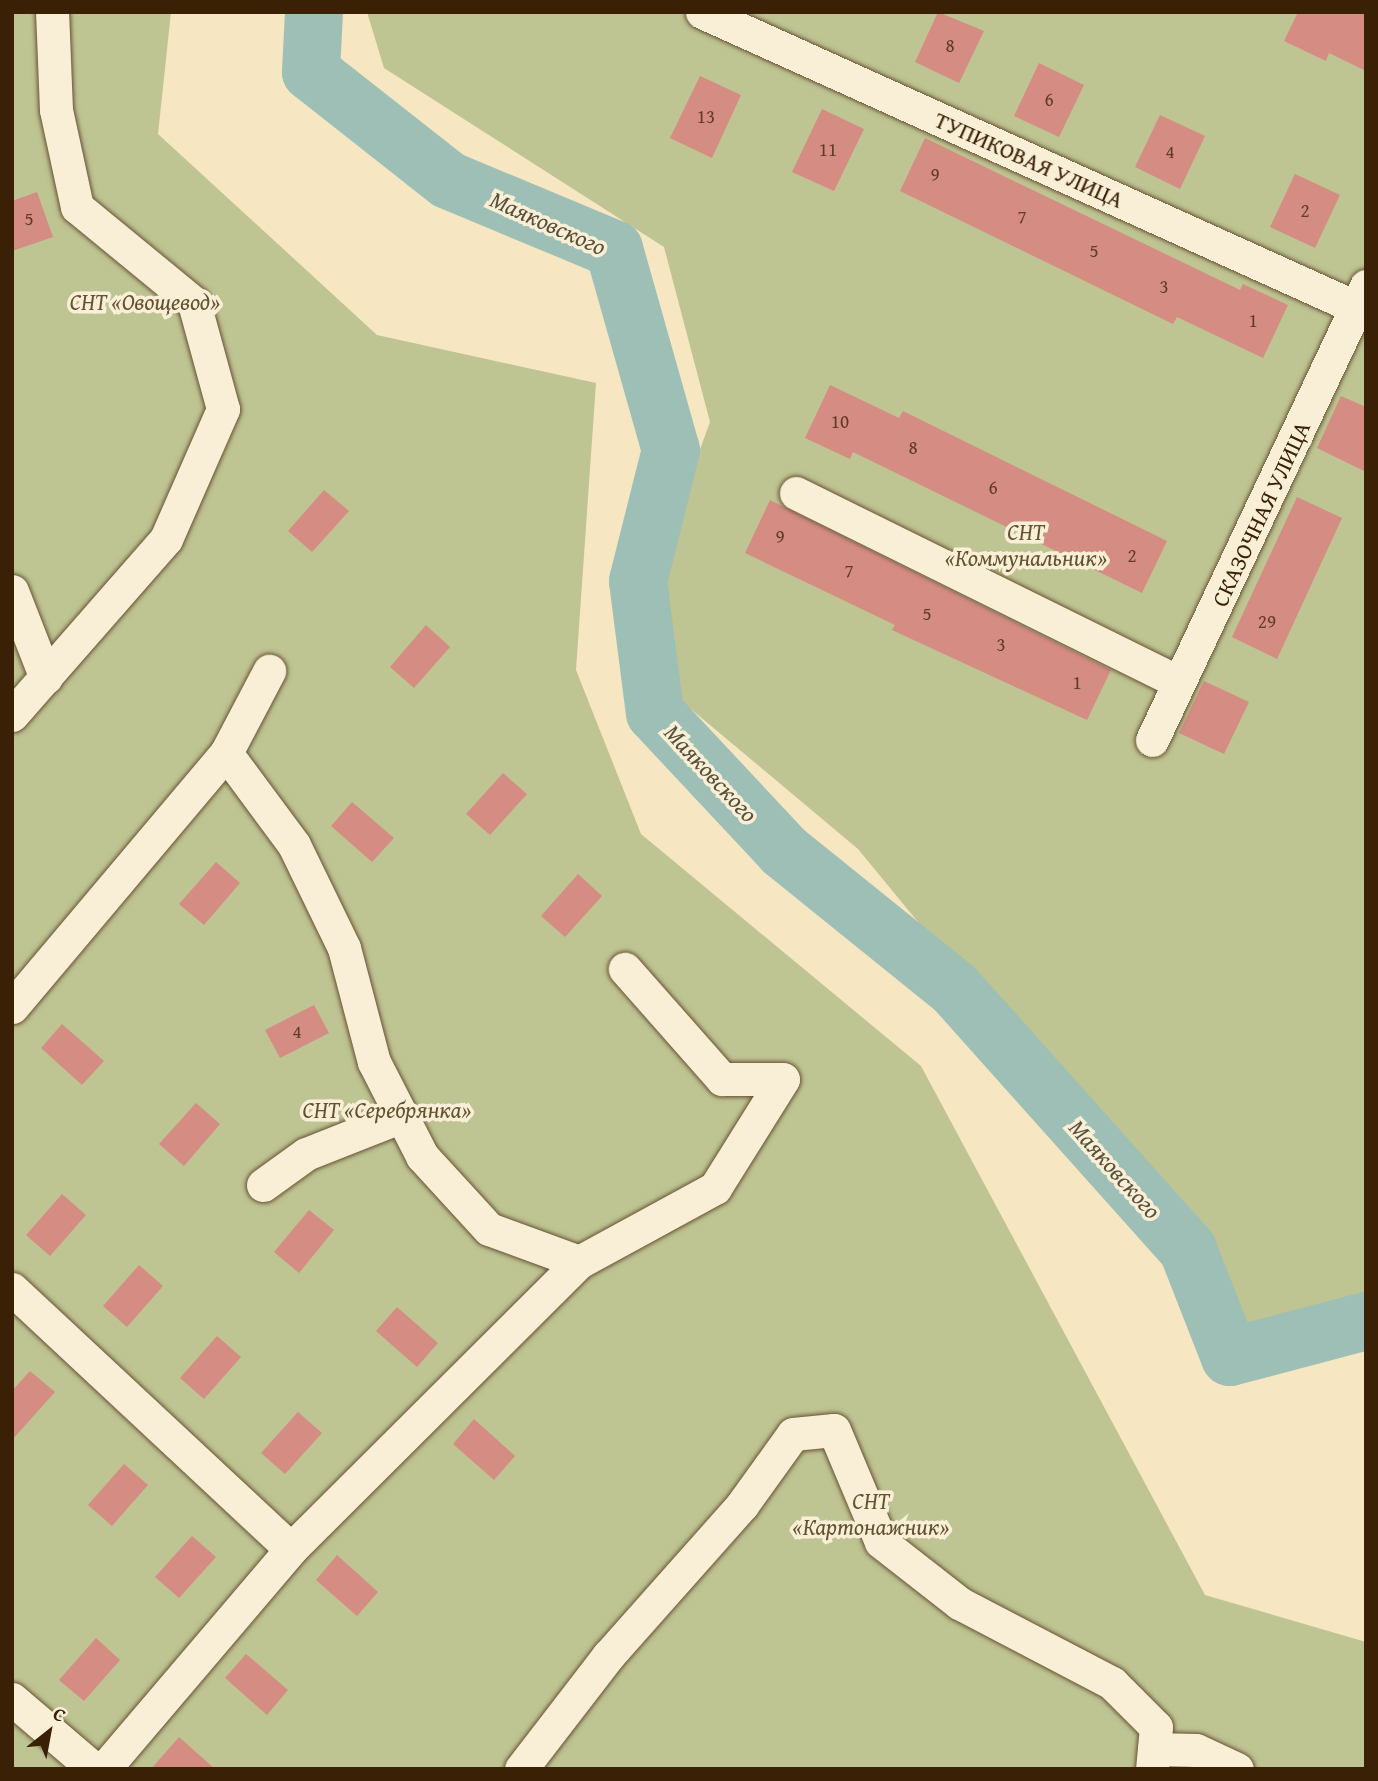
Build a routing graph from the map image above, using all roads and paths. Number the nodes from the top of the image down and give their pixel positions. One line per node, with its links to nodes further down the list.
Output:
1 (52, 12): 7 (street)
2 (702, 12): 3 (street, ТУПИКОВАЯ УЛИЦА)
3 (1363, 302): 8 (street, СКАЗОЧНАЯ УЛИЦА)
4 (796, 493): 8 (street)
5 (12, 591): 7 (street)
6 (269, 671): 11 (street)
7 (46, 678): 9 (street)
8 (1179, 682): 10 (street, СКАЗОЧНАЯ УЛИЦА)
9 (12, 715)
10 (1152, 740)
11 (226, 754): 13 (street); 14 (street)
12 (625, 969): 16 (street)
13 (12, 1007)
14 (402, 1116): 15 (street); 16 (street)
15 (263, 1185)
16 (579, 1262): 18 (street)
17 (12, 1289): 18 (street)
18 (291, 1549): 22 (street)
19 (12, 1699): 21 (street)
20 (1153, 1759): 23 (street); 24 (street)
21 (94, 1769)
22 (104, 1769)
23 (521, 1769)
24 (1237, 1769)

